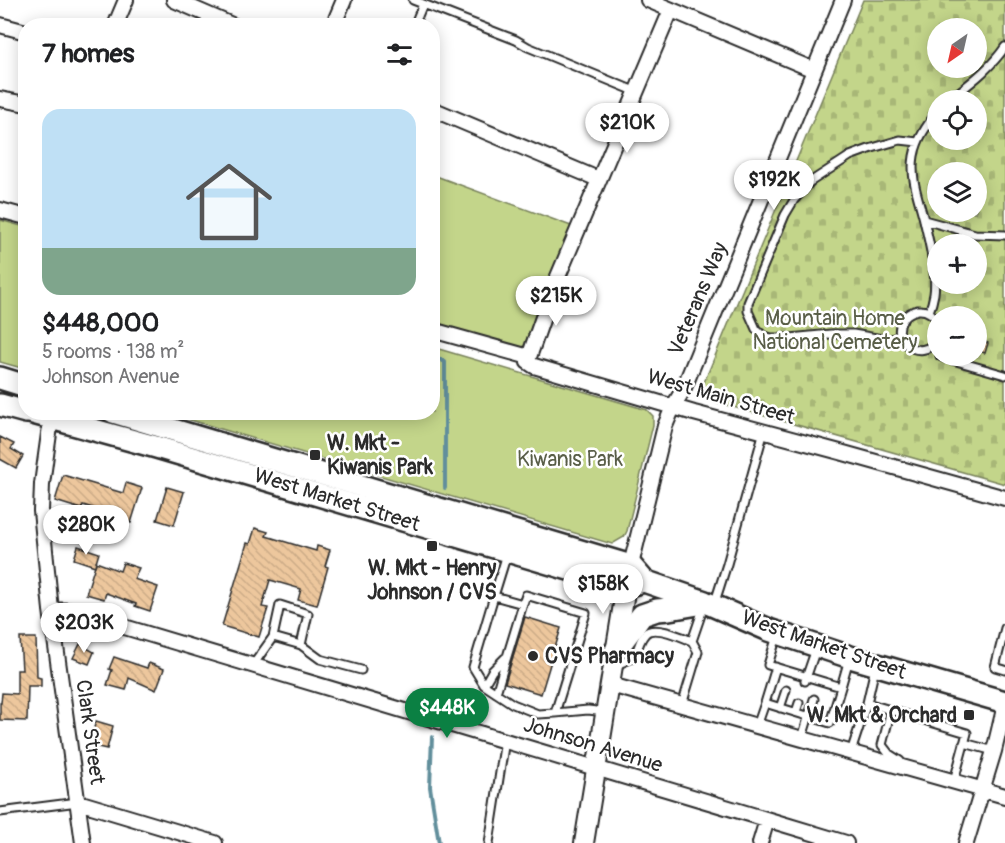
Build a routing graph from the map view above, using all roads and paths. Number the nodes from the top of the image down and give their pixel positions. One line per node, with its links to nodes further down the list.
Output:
1 (126, 0): 9 (street)
2 (174, 0): 10 (street)
3 (344, 0): 11 (street)
4 (413, 0): 7 (lane)
5 (648, 0): 8 (street)
6 (843, 0): 16 (street, Veterans Way)
7 (423, 4): 12 (lane); 18 (lane)
8 (671, 10): 16 (street); 18 (street)
9 (118, 18)
10 (216, 18)
11 (336, 18)
12 (417, 18)
13 (0, 26): 14 (street)
14 (18, 30)
15 (1005, 47): 17 (lane)
16 (814, 70): 41 (street, Veterans Way)
17 (962, 90)
18 (637, 92): 24 (street)
19 (0, 99): 20 (street)
20 (18, 102)
21 (440, 112): 24 (street)
22 (927, 125): 23 (lane)
23 (918, 142): 27 (lane); 33 (lane)
24 (598, 179): 35 (street)
25 (0, 210): 26 (street)
26 (18, 215)
27 (924, 220): 28 (lane); 29 (lane)
28 (968, 233): 30 (lane)
29 (927, 235)
30 (1005, 235)
31 (927, 312): 33 (lane)
32 (440, 332): 35 (street, West Main Street)
33 (900, 336): 34 (lane)
34 (927, 348)
35 (529, 357): 41 (street, West Main Street)
36 (974, 366): 37 (lane)
37 (1005, 375)
38 (0, 378): 39 (main road)
39 (18, 384)
40 (0, 405): 42 (main road, West Market Street)
41 (673, 407): 46 (street, West Main Street); 49 (street, Veterans Way)
42 (18, 410)
43 (50, 420): 53 (street, Clark Street)
44 (67, 420): 48 (main road, West Market Street)
45 (138, 420): 49 (main road, West Market Street)
46 (764, 431): 47 (street, West Main Street); 52 (lane)
47 (1005, 498)
48 (508, 551): 49 (main road, West Market Street); 50 (lane)
49 (634, 578): 52 (main road, West Market Street); 62 (main road)
50 (494, 596): 51 (lane); 69 (lane)
51 (523, 604): 60 (lane); 84 (lane)
52 (710, 604): 55 (main road, West Market Street); 57 (lane); 62 (main road)
53 (51, 610): 64 (street, Johnson Avenue); 96 (street, Clark Street)
54 (1005, 628): 67 (lane)
55 (778, 633): 59 (main road, West Market Street); 65 (lane)
56 (273, 637): 58 (lane); 58 (lane); 64 (lane)
57 (692, 641): 62 (lane); 79 (lane)
58 (301, 645): 66 (lane)
59 (816, 646): 61 (main road, West Market Street); 68 (lane)
60 (507, 656): 69 (lane); 73 (lane)
61 (850, 657): 63 (main road, West Market Street); 71 (lane)
62 (615, 658): 70 (main road)
63 (876, 664): 77 (lane); 78 (main road, West Market Street)
64 (253, 665): 88 (street, Johnson Avenue)
65 (776, 667): 68 (lane); 75 (lane)
66 (361, 670)
67 (1005, 670)
68 (806, 679): 71 (lane)
69 (484, 685): 73 (lane)
70 (611, 685): 79 (street); 82 (main road)
71 (841, 687): 85 (lane)
72 (786, 690): 80 (lane)
73 (496, 693): 84 (lane)
74 (814, 699): 85 (lane)
75 (765, 703): 80 (lane); 86 (lane)
76 (799, 703): 83 (lane)
77 (867, 703): 81 (lane); 91 (lane)
78 (1005, 704): 90 (street)
79 (682, 705): 86 (street)
80 (780, 708): 83 (lane)
81 (891, 710): 89 (lane); 93 (lane)
82 (605, 712): 84 (lane); 92 (main road)
83 (796, 712): 85 (lane)
84 (555, 713)
85 (808, 716): 87 (lane)
86 (757, 726): 87 (street)
87 (802, 738): 91 (street)
88 (505, 740): 92 (street, Johnson Avenue); 101 (lane)
89 (964, 743): 90 (lane); 93 (lane)
90 (994, 751): 94 (street)
91 (851, 752): 93 (street)
92 (597, 768): 98 (street, Johnson Avenue); 102 (main road)
93 (949, 779): 94 (street)
94 (983, 789): 95 (street); 105 (street)
95 (1005, 796)
96 (78, 802): 97 (lane); 99 (street, Clark Street); 100 (street)
97 (0, 812)
98 (767, 820): 103 (street); 104 (street, Johnson Avenue)
99 (83, 843)
100 (216, 843)
101 (489, 843)
102 (584, 843)
103 (760, 843)
104 (846, 843)
105 (966, 843)

